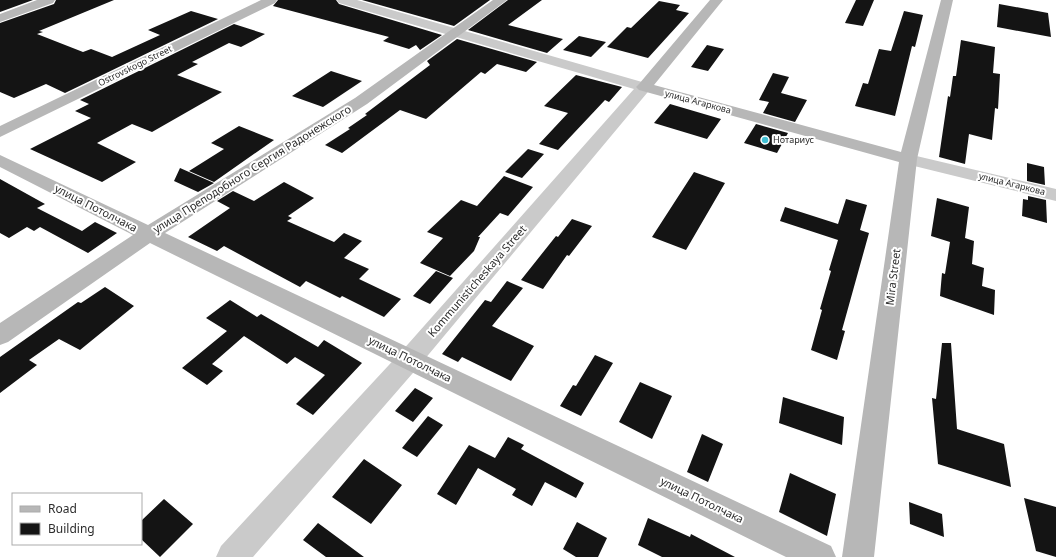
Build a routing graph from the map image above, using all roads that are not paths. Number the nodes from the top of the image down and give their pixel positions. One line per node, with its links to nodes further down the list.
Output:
1 (49, 0): 7 (street)
2 (271, 0): 10 (street, Ostrovskogo Street)
3 (343, 0): 8 (street, улица Агаркова)
4 (501, 0): 8 (street, улица Преподобного Сергия Радонежского)
5 (717, 0): 9 (street, Kommunisticheskaya Street)
6 (947, 0): 11 (street, Mira Street)
7 (0, 18)
8 (457, 33): 9 (street, улица Агаркова); 14 (street, улица Преподобного Сергия Радонежского)
9 (644, 86): 11 (street, улица Агаркова); 16 (street, Kommunisticheskaya Street)
10 (0, 132)
11 (908, 159): 13 (street, улица Агаркова); 17 (street, Mira Street)
12 (0, 160): 14 (street, улица Потолчака)
13 (1056, 195)
14 (149, 234): 15 (street, улица Преподобного Сергия Радонежского); 16 (street, улица Потолчака)
15 (0, 335)
16 (410, 359): 18 (street, Kommunisticheskaya Street); 19 (street, улица Потолчака)
17 (863, 554)
18 (232, 557)
19 (820, 557)

